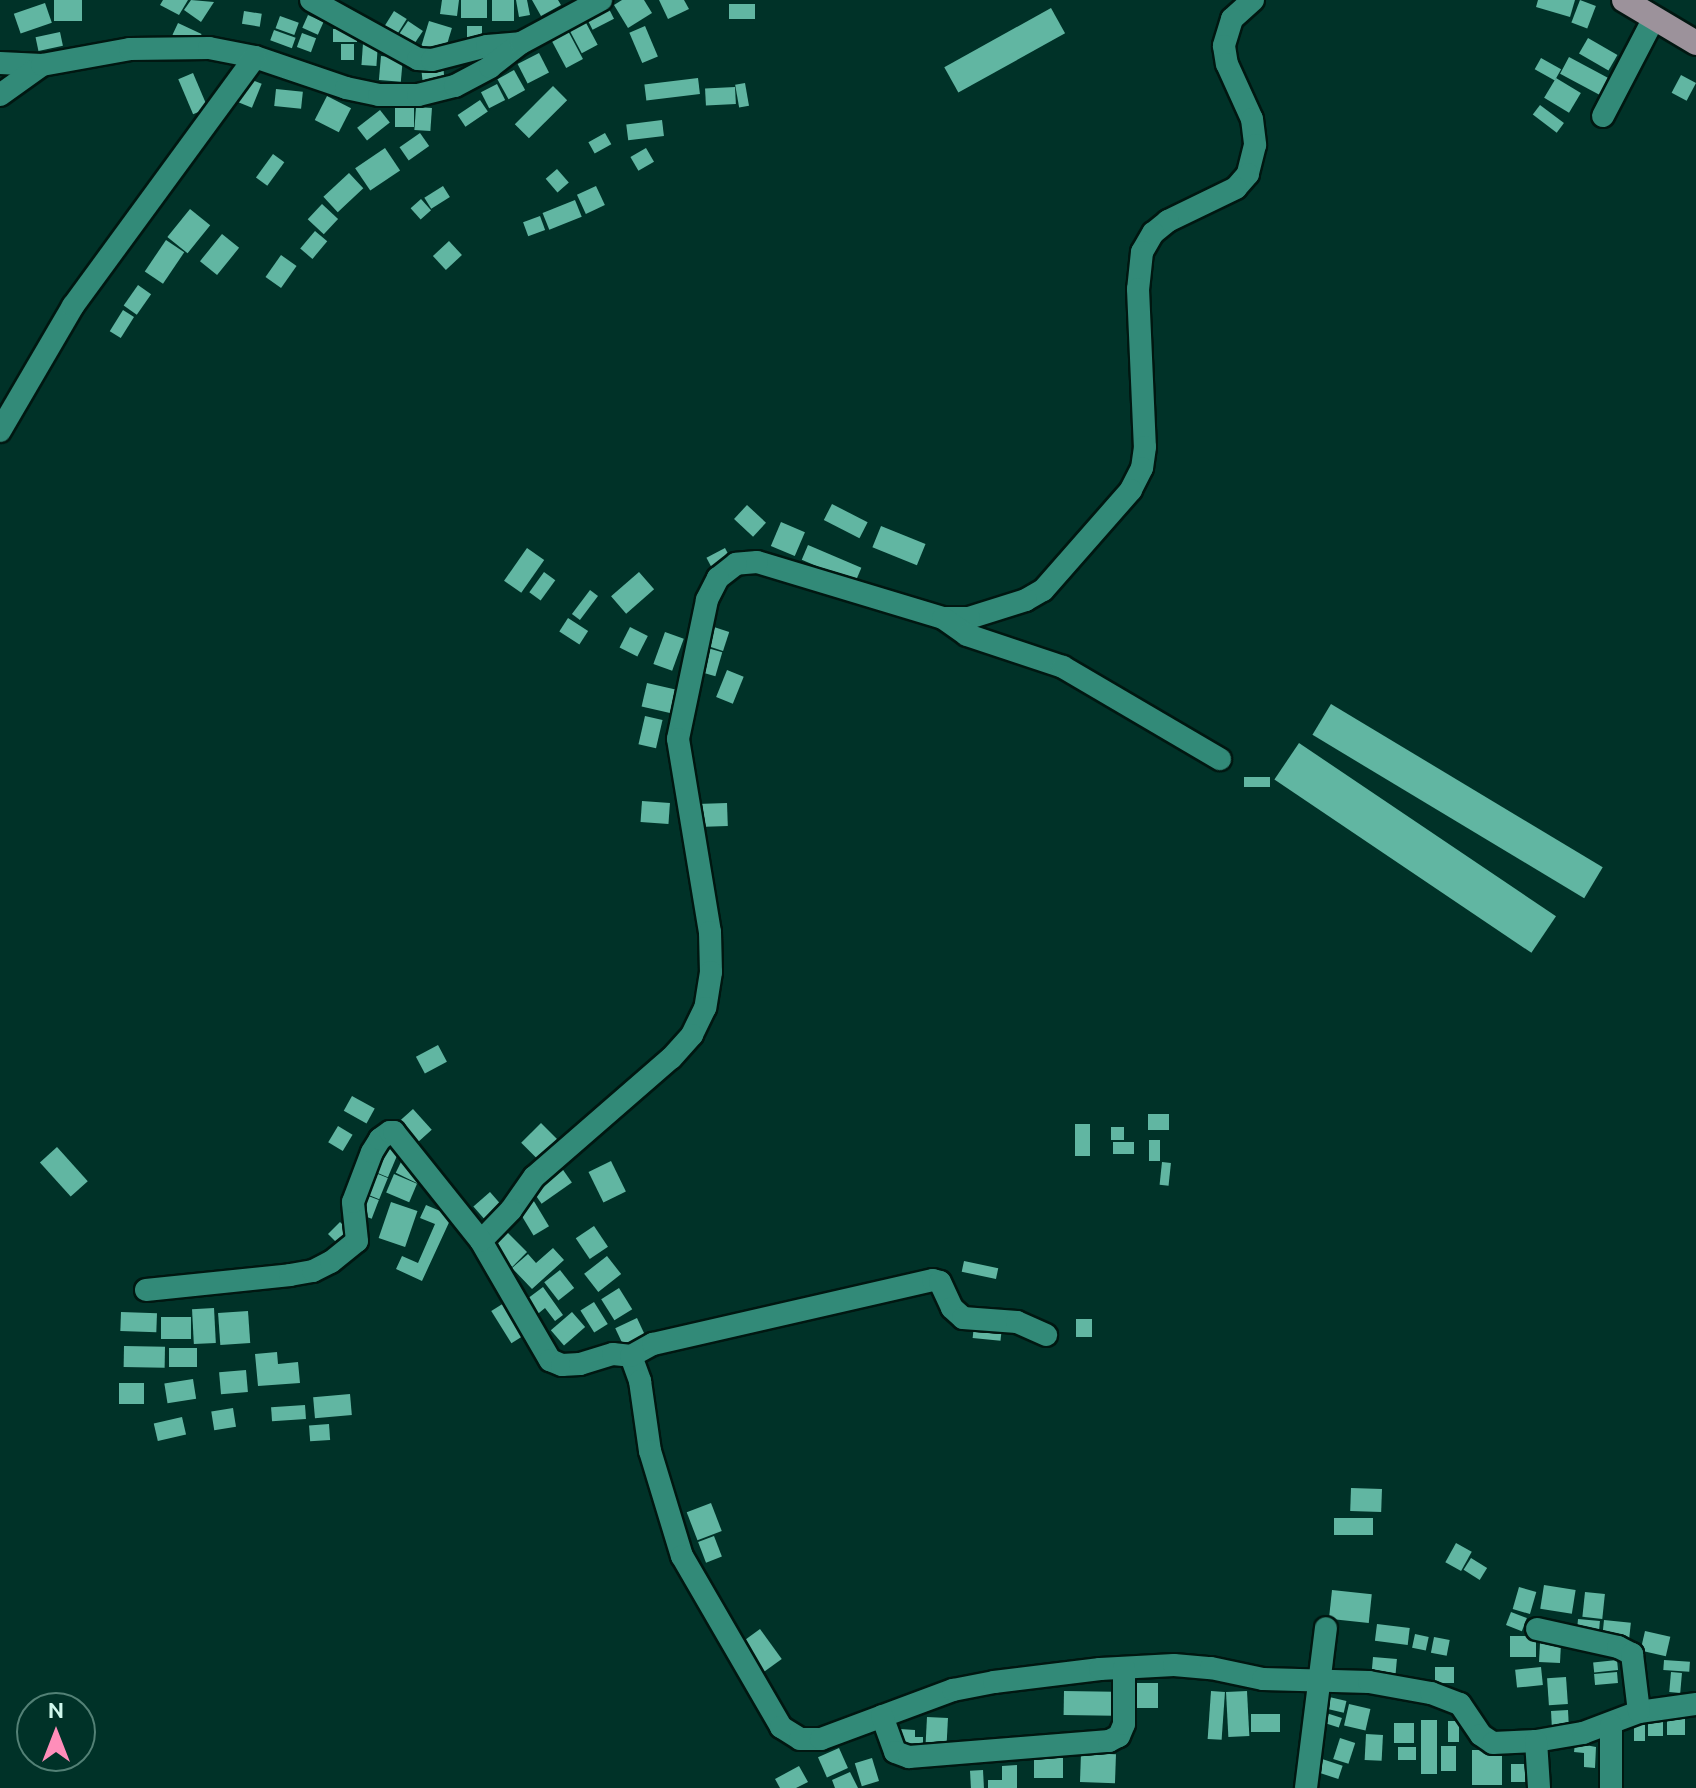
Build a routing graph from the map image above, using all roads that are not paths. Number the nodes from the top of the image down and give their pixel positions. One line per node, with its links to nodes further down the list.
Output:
1 (311, 0): 6 (street)
2 (601, 0): 6 (street)
3 (1253, 0): 14 (street)
4 (1624, 0): 5 (main road)
5 (1654, 18): 7 (main road); 12 (street)
6 (521, 43): 8 (street)
7 (1696, 43)
8 (255, 57): 10 (street); 13 (street)
9 (0, 63): 10 (street)
10 (42, 65): 11 (street)
11 (0, 95)
12 (1603, 116)
13 (0, 431)
14 (943, 618): 15 (street); 16 (street)
15 (1220, 759)
16 (481, 1241): 17 (street); 19 (street)
17 (146, 1290)
18 (1046, 1335): 19 (street)
19 (631, 1356): 26 (street)
20 (1326, 1628): 23 (street)
21 (1537, 1629): 25 (street)
22 (1124, 1668): 23 (street); 26 (street); 26 (street)
23 (1318, 1679): 28 (street); 29 (street)
24 (1696, 1704): 25 (street)
25 (1639, 1712): 27 (street)
26 (882, 1716)
27 (1611, 1725): 28 (street); 31 (street)
28 (1536, 1741): 30 (street)
29 (1306, 1788)
30 (1539, 1788)
31 (1611, 1788)

